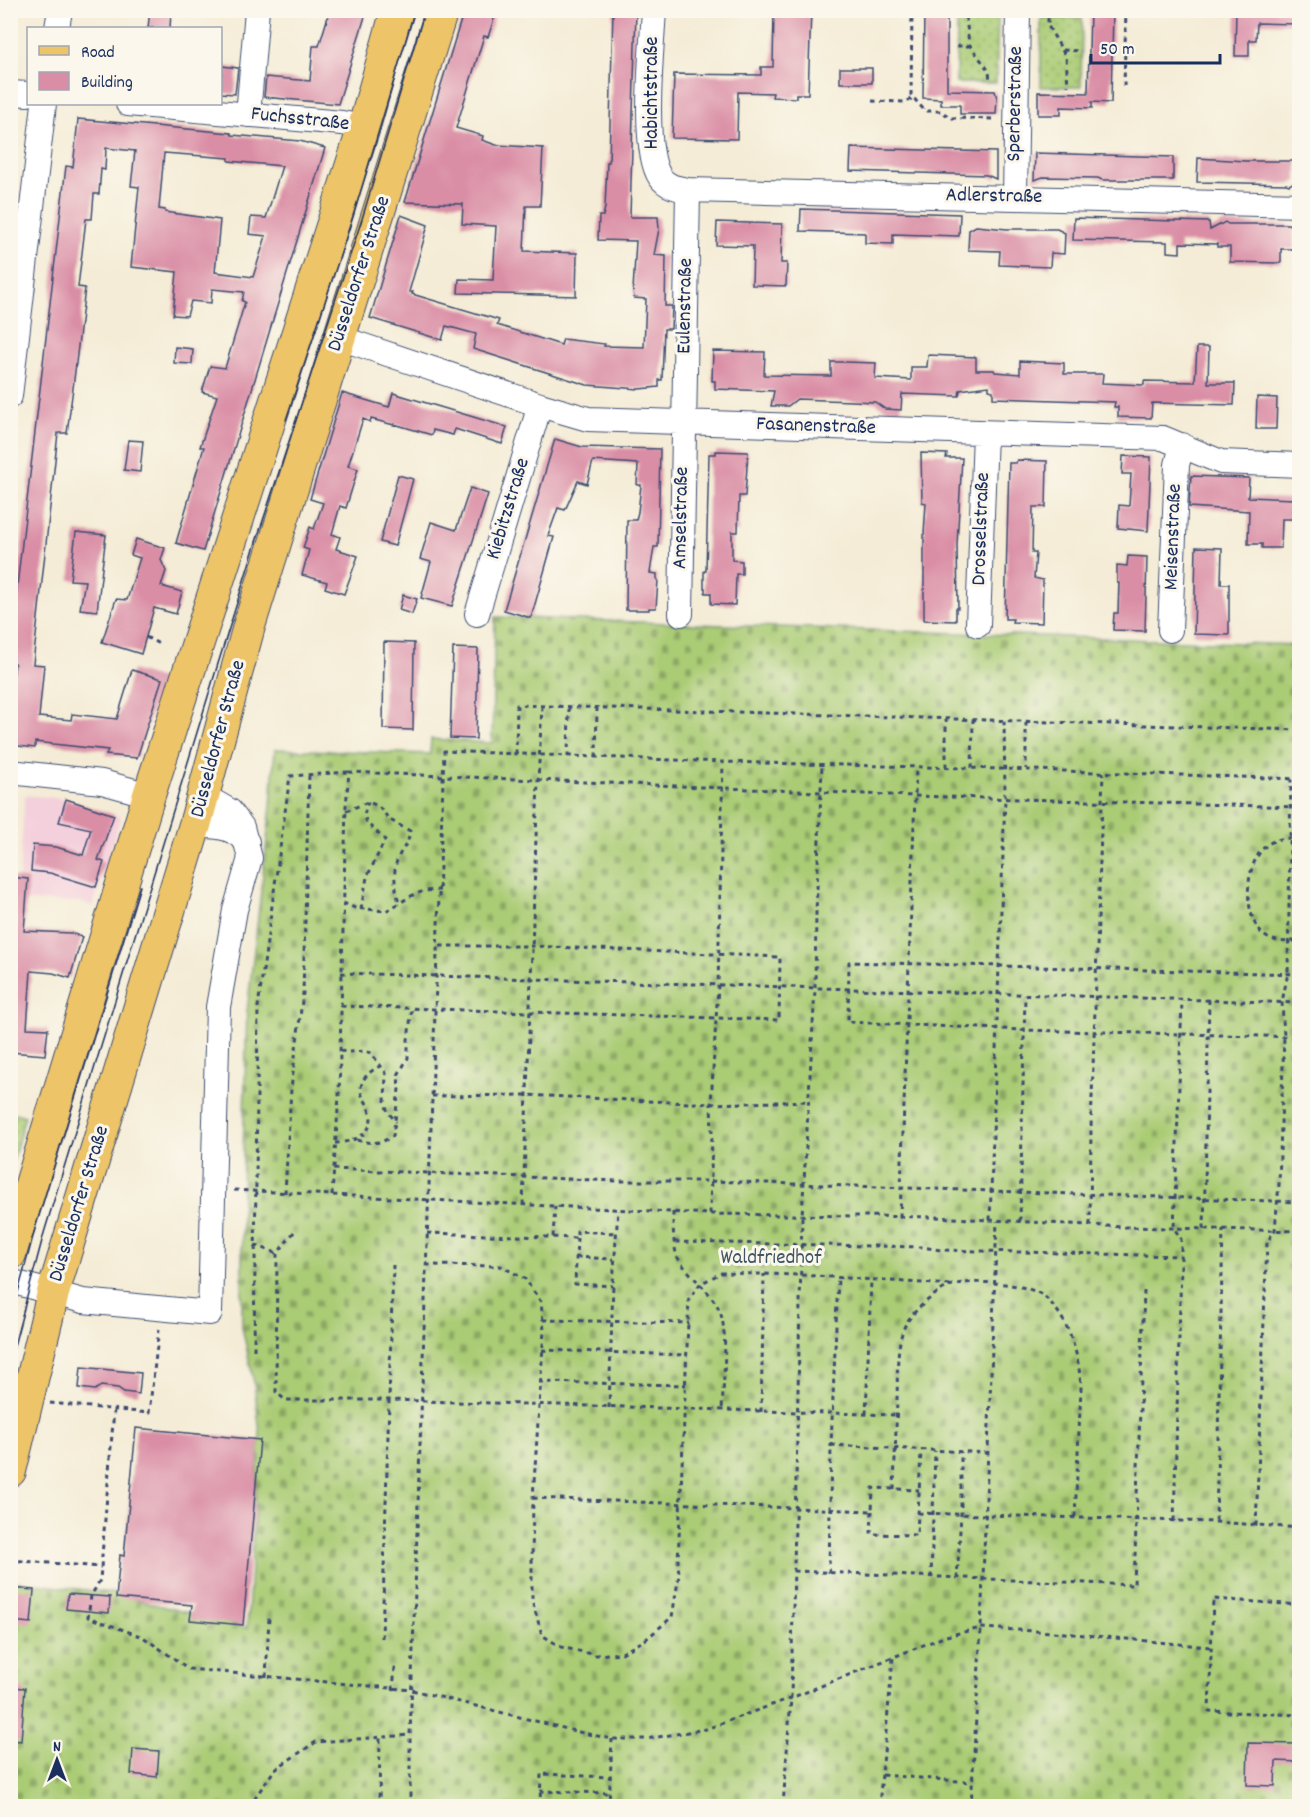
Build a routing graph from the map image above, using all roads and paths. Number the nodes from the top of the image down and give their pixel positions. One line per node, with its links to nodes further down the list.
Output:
1 (60, 10): 11 (street)
2 (257, 10): 25 (street)
3 (397, 10): 27 (main road, Düsseldorfer Straße)
4 (442, 10): 31 (main road, Düsseldorfer Straße)
5 (654, 10): 28 (street, Habichtstraße)
6 (912, 10): 21 (path)
7 (1018, 10): 26 (street, Sperberstraße)
8 (1126, 10): 18 (path)
9 (966, 17): 13 (path)
10 (1047, 18): 14 (path)
11 (57, 27)
12 (957, 46): 13 (path)
13 (970, 46): 16 (path)
14 (1063, 50): 15 (path); 17 (path)
15 (1081, 51)
16 (990, 82)
17 (1068, 86)
18 (1124, 86)
19 (10, 93): 20 (street)
20 (27, 94)
21 (913, 98): 22 (path); 26 (path)
22 (872, 101)
23 (44, 105): 32 (street)
24 (140, 105): 25 (street, Fuchsstraße)
25 (248, 114): 27 (street, Fuchsstraße)
26 (1016, 119): 29 (street, Sperberstraße)
27 (363, 127): 73 (main road, Düsseldorfer Straße)
28 (688, 189): 29 (street, Adlerstraße); 34 (street, Eulenstraße)
29 (1015, 198): 30 (street, Adlerstraße)
30 (1299, 205)
31 (340, 338): 33 (street, Fasanenstraße); 74 (main road, Düsseldorfer Straße)
32 (10, 396)
33 (540, 405): 34 (street, Fasanenstraße); 38 (street, Kiebitzstraße)
34 (684, 422): 35 (street, Fasanenstraße); 39 (street, Amselstraße)
35 (985, 433): 36 (street, Fasanenstraße); 40 (street, Drosselstraße)
36 (1182, 445): 37 (street, Fasanenstraße); 41 (street, Meisenstraße)
37 (1299, 465)
38 (477, 614)
39 (681, 614)
40 (978, 626)
41 (1170, 630)
42 (146, 637): 43 (path)
43 (159, 644)
44 (542, 706): 45 (path); 52 (path); 53 (path)
45 (569, 707): 46 (path); 54 (path)
46 (597, 708): 47 (path); 55 (path)
47 (946, 719): 48 (path); 59 (path)
48 (973, 720): 49 (path); 60 (path)
49 (1004, 721): 50 (path); 61 (path)
50 (1026, 722): 51 (path); 62 (path)
51 (1299, 730)
52 (516, 754): 53 (path); 67 (path)
53 (540, 756): 54 (path); 70 (path)
54 (568, 757): 55 (path)
55 (596, 757): 56 (path)
56 (723, 762): 57 (path); 71 (path)
57 (822, 765): 58 (path); 72 (path)
58 (916, 766): 59 (path); 75 (path)
59 (946, 767): 60 (path)
60 (972, 768): 61 (path)
61 (1004, 769): 62 (path); 76 (path)
62 (1026, 769): 65 (path)
63 (10, 772): 73 (street)
64 (349, 772): 66 (path); 67 (path); 81 (path)
65 (1103, 772): 68 (path); 77 (path)
66 (309, 775): 144 (path); 147 (path)
67 (443, 777): 70 (path); 86 (path)
68 (1291, 779): 69 (path); 79 (path)
69 (1299, 779)
70 (537, 781): 71 (path); 93 (path)
71 (722, 788): 72 (path); 94 (path)
72 (821, 790): 75 (path); 105 (path)
73 (149, 795): 180 (main road, Düsseldorfer Straße)
74 (204, 796): 82 (main road, Düsseldorfer Straße); 85 (street)
75 (914, 796): 76 (path); 95 (path)
76 (1005, 797): 77 (path); 96 (path)
77 (1102, 801): 79 (path); 97 (path)
78 (368, 802): 81 (path); 88 (path); 89 (path)
79 (1290, 807): 80 (path); 83 (path)
80 (1299, 807)
81 (346, 811): 87 (path)
82 (195, 825): 85 (street); 197 (main road, Düsseldorfer Straße)
83 (1289, 837): 84 (path); 91 (path); 91 (path)
84 (1299, 840)
85 (247, 842): 142 (street)
86 (440, 890): 88 (path); 92 (path)
87 (343, 903): 89 (path); 98 (path)
88 (399, 903): 89 (path)
89 (361, 909)
90 (1299, 940): 91 (path)
91 (1288, 942): 99 (path)
92 (438, 946): 93 (path); 101 (path)
93 (531, 946): 94 (path); 102 (path)
94 (718, 955): 103 (path); 104 (path)
95 (909, 963): 96 (path); 106 (path); 107 (path)
96 (1000, 966): 97 (path); 108 (path)
97 (1098, 968): 99 (path); 110 (path)
98 (341, 973): 101 (path); 115 (path)
99 (1288, 973): 100 (path); 113 (path)
100 (1299, 974)
101 (437, 977): 102 (path); 117 (path)
102 (530, 979): 103 (path); 118 (path)
103 (718, 986): 104 (path); 119 (path)
104 (780, 988): 105 (path); 119 (path)
105 (815, 989): 106 (path); 132 (path)
106 (850, 990): 107 (path); 120 (path)
107 (909, 991): 108 (path); 120 (path)
108 (1000, 994): 109 (path); 121 (path)
109 (1025, 995): 110 (path); 122 (path)
110 (1097, 997): 111 (path); 123 (path)
111 (1182, 999): 112 (path); 124 (path)
112 (1209, 1000): 113 (path); 125 (path)
113 (1282, 1002): 114 (path); 126 (path)
114 (1299, 1003)
115 (341, 1006): 116 (path); 128 (path)
116 (412, 1007): 117 (path); 134 (path)
117 (436, 1010): 118 (path); 131 (path)
118 (529, 1012): 119 (path); 130 (path)
119 (716, 1018): 133 (path)
120 (908, 1024): 121 (path); 143 (path)
121 (998, 1028): 122 (path); 145 (path)
122 (1023, 1030): 123 (path); 146 (path)
123 (1094, 1032): 124 (path); 148 (path)
124 (1181, 1034): 125 (path); 150 (path)
125 (1208, 1034): 126 (path); 151 (path)
126 (1284, 1036): 127 (path); 153 (path)
127 (1299, 1037)
128 (340, 1051): 129 (path); 136 (path)
129 (380, 1066): 134 (path); 135 (path)
130 (526, 1095): 131 (path); 133 (path); 139 (path)
131 (432, 1096): 138 (path)
132 (810, 1101): 133 (path); 141 (path)
133 (711, 1104): 140 (path)
134 (396, 1122): 135 (path)
135 (357, 1140): 136 (path)
136 (335, 1143): 137 (path)
137 (333, 1169): 138 (path); 149 (path)
138 (429, 1172): 139 (path); 152 (path)
139 (524, 1176): 140 (path); 155 (path)
140 (711, 1181): 141 (path); 159 (path)
141 (804, 1185): 143 (path); 160 (path)
142 (214, 1188): 144 (path); 198 (street)
143 (900, 1188): 145 (path); 161 (path)
144 (255, 1191): 147 (path); 178 (path)
145 (991, 1191): 146 (path); 162 (path)
146 (1021, 1192): 148 (path); 164 (path)
147 (285, 1193): 149 (path)
148 (1090, 1194): 150 (path); 165 (path)
149 (332, 1195): 152 (path)
150 (1176, 1197): 151 (path); 166 (path)
151 (1204, 1198): 153 (path); 167 (path)
152 (428, 1200): 155 (path); 172 (path)
153 (1278, 1202): 154 (path); 169 (path)
154 (1299, 1202)
155 (523, 1205): 156 (path)
156 (555, 1206): 157 (path); 174 (path)
157 (618, 1210): 158 (path); 173 (path)
158 (672, 1212): 159 (path); 176 (path)
159 (710, 1214): 160 (path)
160 (802, 1216): 161 (path); 177 (path)
161 (900, 1217): 162 (path)
162 (990, 1220): 163 (path)
163 (997, 1221): 164 (path); 179 (path)
164 (1020, 1222): 165 (path)
165 (1090, 1226): 166 (path)
166 (1174, 1228): 167 (path); 182 (path)
167 (1204, 1229): 168 (path)
168 (1223, 1229): 169 (path); 244 (path)
169 (1275, 1230): 170 (path); 245 (path)
170 (1299, 1231)
171 (294, 1232): 181 (path)
172 (427, 1233): 174 (path); 186 (path)
173 (616, 1233): 175 (path); 184 (path)
174 (553, 1237): 175 (path)
175 (577, 1238): 183 (path)
176 (675, 1242): 177 (path); 193 (path)
177 (802, 1244): 179 (path); 188 (path)
178 (255, 1245): 181 (path); 202 (path)
179 (996, 1251): 182 (path); 192 (path)
180 (10, 1254)
181 (277, 1254): 209 (path)
182 (1181, 1256): 243 (path)
183 (576, 1257): 184 (path); 195 (path)
184 (614, 1259): 195 (path)
185 (393, 1265): 209 (path)
186 (426, 1265): 199 (path); 211 (path)
187 (764, 1274): 188 (path); 193 (path); 217 (path)
188 (801, 1275): 189 (path); 218 (path)
189 (838, 1278): 190 (path); 219 (path)
190 (871, 1280): 194 (path); 220 (path)
191 (10, 1281): 197 (street)
192 (995, 1281): 194 (path); 227 (path); 241 (path)
193 (700, 1284): 201 (path); 216 (path)
194 (951, 1285): 221 (path)
195 (613, 1286): 200 (path)
196 (1144, 1291): 242 (path)
197 (53, 1293): 198 (street); 210 (main road, Düsseldorfer Straße)
198 (166, 1309): 214 (path)
199 (543, 1320): 200 (path); 203 (path)
200 (612, 1322): 201 (path); 204 (path)
201 (688, 1323): 205 (path)
202 (254, 1350)
203 (542, 1350): 204 (path); 206 (path)
204 (611, 1353): 205 (path); 207 (path)
205 (687, 1355): 208 (path)
206 (540, 1382): 207 (path); 212 (path)
207 (609, 1383): 208 (path); 213 (path)
208 (686, 1385): 215 (path)
209 (389, 1400): 211 (path); 257 (path)
210 (27, 1401): 214 (path); 228 (main road, Düsseldorfer Straße)
211 (421, 1402): 212 (path); 263 (path)
212 (537, 1406): 213 (path); 231 (path)
213 (609, 1408): 215 (path)
214 (114, 1410): 248 (path)
215 (686, 1410): 216 (path); 232 (path)
216 (722, 1411): 217 (path)
217 (761, 1412): 218 (path)
218 (798, 1413): 219 (path); 233 (path)
219 (832, 1414): 220 (path); 222 (path)
220 (866, 1414): 221 (path)
221 (897, 1415): 223 (path)
222 (831, 1445): 223 (path); 235 (path)
223 (896, 1448): 224 (path); 229 (path)
224 (921, 1451): 225 (path); 230 (path)
225 (935, 1451): 226 (path); 238 (path)
226 (961, 1452): 227 (path); 239 (path)
227 (988, 1453): 240 (path)
228 (10, 1471)
229 (894, 1490): 230 (path); 236 (path)
230 (919, 1490): 237 (path)
231 (533, 1498): 232 (path); 232 (path)
232 (680, 1504): 233 (path)
233 (796, 1508): 235 (path); 249 (path)
234 (1299, 1508): 246 (path)
235 (830, 1509): 236 (path); 250 (path)
236 (872, 1511): 237 (path)
237 (918, 1513): 238 (path)
238 (934, 1513): 239 (path); 251 (path)
239 (961, 1514): 240 (path); 252 (path)
240 (986, 1515): 241 (path); 253 (path)
241 (1075, 1517): 242 (path)
242 (1137, 1520): 243 (path); 253 (path)
243 (1174, 1521): 244 (path)
244 (1216, 1522): 245 (path)
245 (1256, 1526): 246 (path)
246 (1298, 1528)
247 (10, 1560): 248 (path)
248 (101, 1567): 261 (path)
249 (794, 1571): 250 (path); 264 (path)
250 (829, 1574): 251 (path)
251 (931, 1578): 252 (path)
252 (957, 1579): 253 (path)
253 (983, 1580): 256 (path)
254 (1299, 1605): 258 (path)
255 (270, 1618): 261 (path)
256 (981, 1628): 258 (path); 259 (path); 271 (path)
257 (382, 1638)
258 (1210, 1647): 265 (path)
259 (892, 1658): 264 (path); 269 (path)
260 (395, 1667): 262 (path)
261 (266, 1677): 262 (path)
262 (393, 1690): 263 (path)
263 (412, 1690): 266 (path); 268 (path)
264 (791, 1698): 268 (path); 279 (path)
265 (1299, 1715)
266 (410, 1735): 267 (path); 276 (path)
267 (380, 1736): 274 (path); 275 (path)
268 (612, 1739): 270 (path)
269 (882, 1775): 271 (path); 280 (path)
270 (610, 1777): 272 (path); 273 (path)
271 (971, 1782): 281 (path)
272 (540, 1791): 273 (path); 277 (path)
273 (610, 1793): 278 (path)
274 (249, 1806)
275 (379, 1806)
276 (410, 1806)
277 (540, 1806)
278 (609, 1806)
279 (783, 1806)
280 (879, 1806)
281 (971, 1806)

